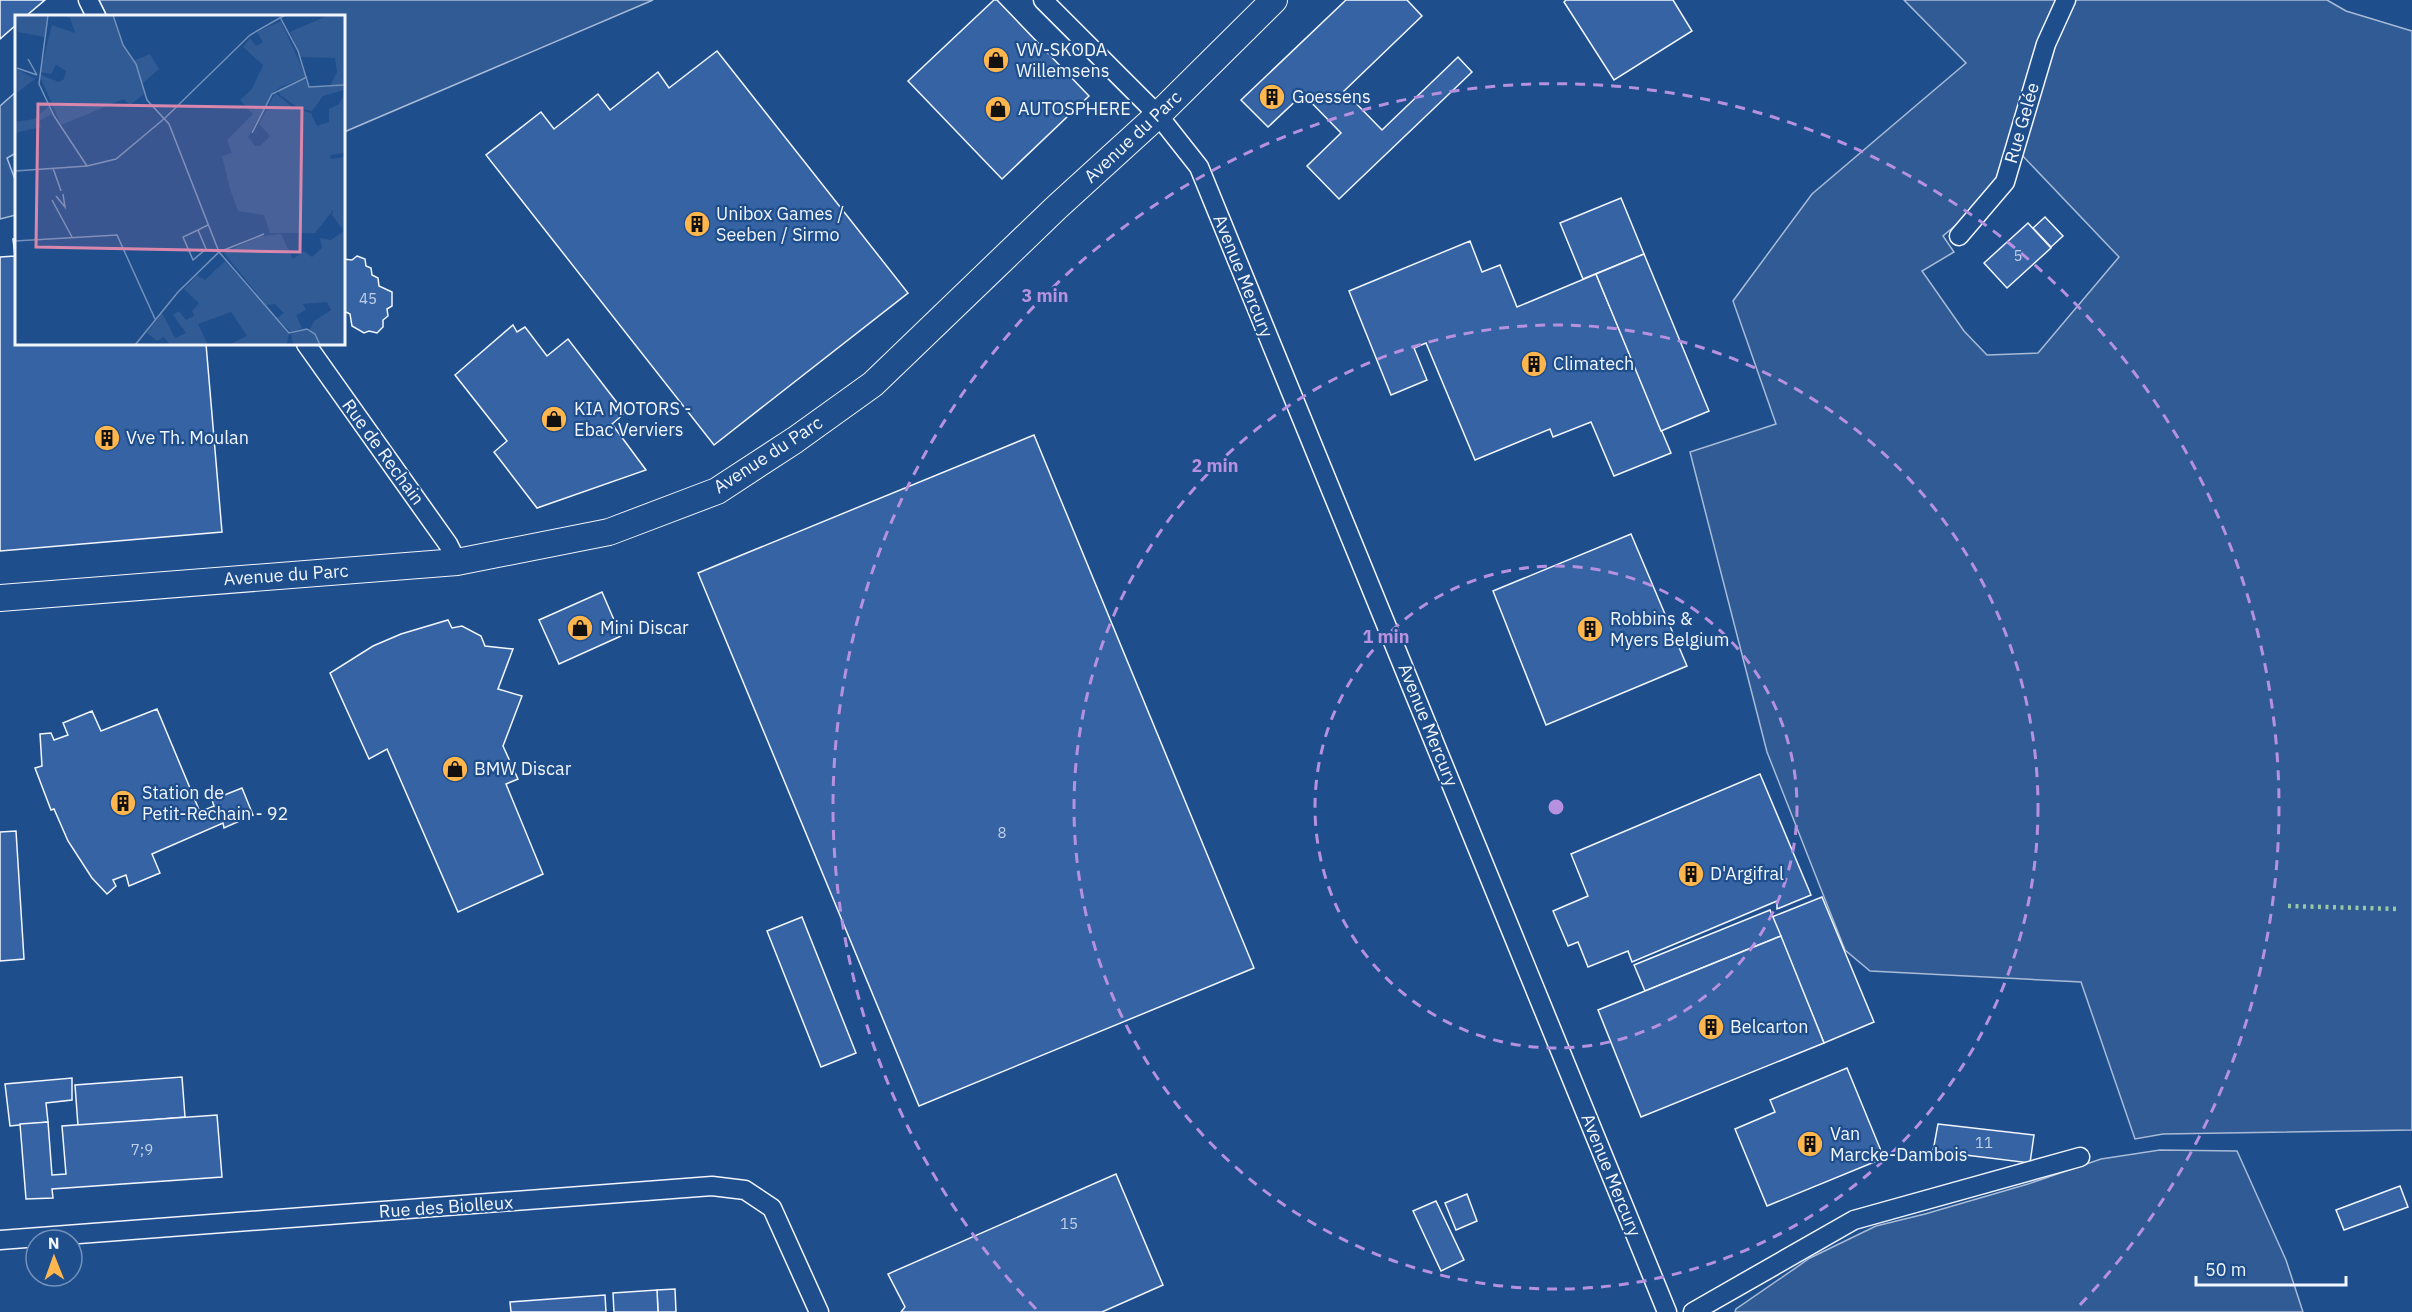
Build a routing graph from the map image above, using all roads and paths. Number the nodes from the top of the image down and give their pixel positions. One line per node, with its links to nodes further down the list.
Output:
1 (88, 0): 5 (street)
2 (1043, 0): 6 (street, Avenue Mercury)
3 (1274, 0): 6 (street, Avenue du Parc)
4 (2066, 0): 7 (street, Rue Gelée)
5 (96, 15)
6 (1158, 115): 9 (street, Avenue du Parc); 14 (street, Avenue Mercury)
7 (1959, 236)
8 (307, 345): 9 (street, Rue de Rechain)
9 (457, 562): 10 (street, Avenue du Parc)
10 (0, 598)
11 (2080, 1157): 15 (street)
12 (0, 1240): 13 (street, Rue des Biolleux)
13 (819, 1312)
14 (1667, 1312)
15 (1693, 1312)

